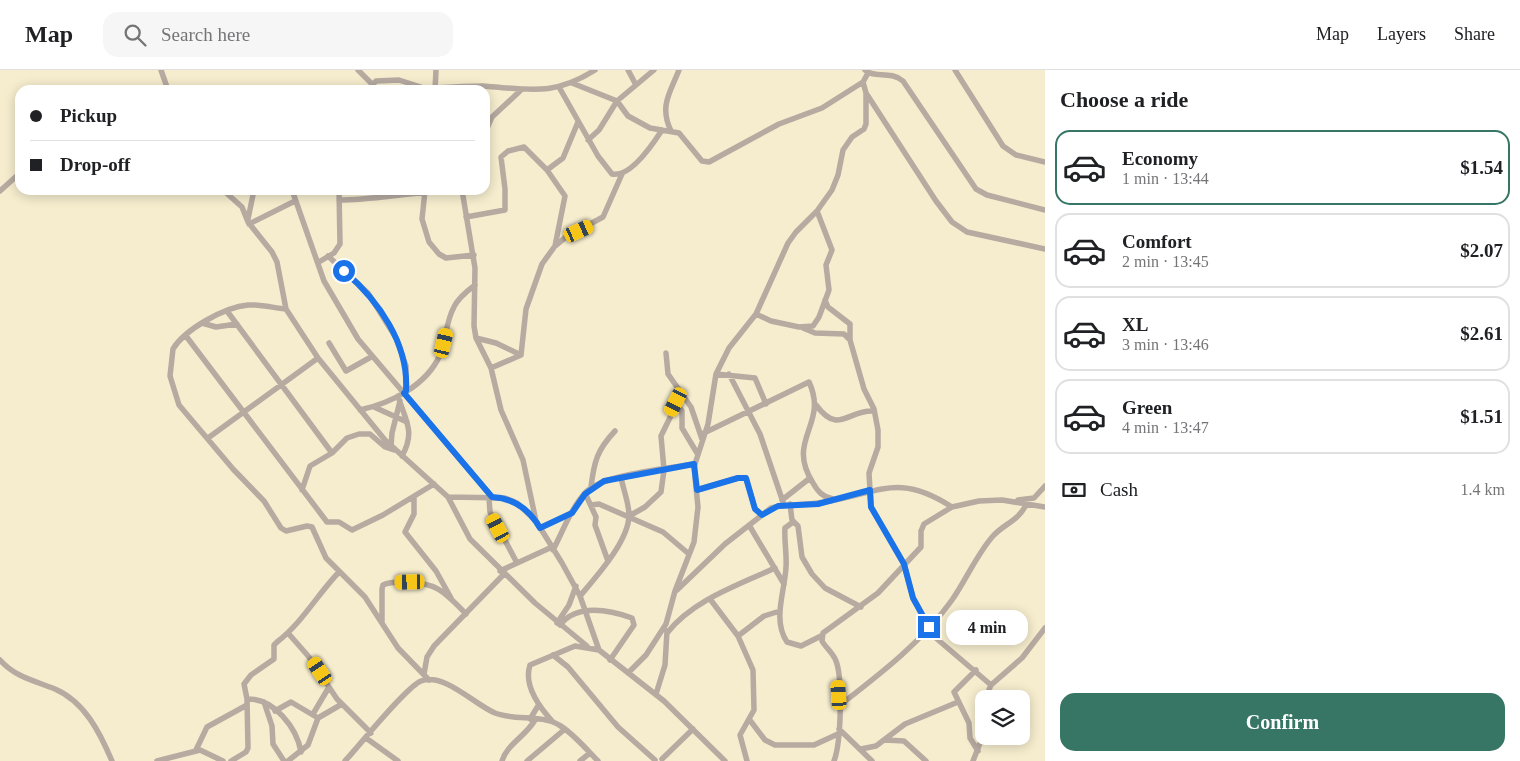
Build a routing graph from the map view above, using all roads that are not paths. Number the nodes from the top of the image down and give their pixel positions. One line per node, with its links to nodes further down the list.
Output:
1 (160, 70): 14 (street)
2 (358, 70): 13 (street)
3 (436, 70): 16 (street)
4 (595, 70): 12 (street)
5 (628, 70): 17 (street)
6 (654, 70): 17 (street)
7 (679, 70): 26 (street)
8 (955, 70): 28 (street)
9 (867, 72): 10 (street); 11 (street)
10 (897, 73): 42 (street)
11 (863, 82): 21 (street); 26 (street)
12 (572, 83): 18 (street); 22 (street)
13 (372, 84): 15 (street)
14 (166, 85)
15 (418, 85)
16 (434, 85)
17 (636, 86): 22 (street)
18 (559, 87): 20 (street); 24 (street)
19 (490, 88): 20 (street)
20 (520, 91): 23 (street)
21 (866, 93): 43 (street); 47 (street)
22 (617, 101): 25 (street); 27 (street)
23 (490, 122)
24 (578, 122): 27 (street); 29 (street)
25 (662, 130): 26 (street); 30 (street)
26 (671, 131)
27 (588, 140): 30 (street)
28 (1045, 162)
29 (546, 170): 44 (street); 46 (street)
30 (622, 174): 46 (street)
31 (15, 176): 32 (street)
32 (0, 190)
33 (229, 195): 45 (street)
34 (253, 195): 45 (street)
35 (293, 195): 41 (street)
36 (339, 195): 40 (street)
37 (397, 195): 40 (street)
38 (425, 195): 48 (street)
39 (463, 195): 44 (street)
40 (339, 200): 49 (street)
41 (295, 201): 45 (street); 50 (street)
42 (1045, 210)
43 (817, 212): 52 (street); 55 (street)
44 (466, 217): 48 (street)
45 (249, 222): 53 (street)
46 (555, 246): 64 (street)
47 (1045, 249)
48 (474, 255): 51 (street)
49 (328, 256): 50 (street); 72 (street)
50 (318, 262): 65 (street)
51 (475, 285): 60 (street); 72 (street)
52 (825, 300): 58 (street); 61 (street)
53 (286, 309): 54 (street); 66 (street)
54 (227, 311): 56 (street); 57 (street)
55 (756, 314): 58 (street); 68 (street)
56 (202, 323): 57 (street); 59 (street)
57 (237, 324): 70 (street)
58 (800, 327): 61 (street)
59 (186, 336): 78 (street); 85 (street)
60 (476, 338): 64 (street); 67 (street)
61 (850, 340): 79 (street)
62 (329, 343): 65 (street)
63 (666, 354): 71 (street)
64 (521, 355): 67 (street)
65 (371, 357): 72 (street)
66 (318, 358): 70 (street); 77 (street)
67 (491, 368): 114 (street)
68 (716, 374): 69 (street); 84 (street)
69 (729, 374): 74 (street); 80 (street)
70 (282, 383): 78 (street); 87 (street)
71 (682, 393): 73 (street); 84 (street)
72 (402, 396): 76 (street); 81 (street); 82 (street); 103 (street)
73 (676, 402): 88 (street); 91 (street)
74 (766, 404): 75 (street); 80 (street)
75 (816, 405): 79 (street); 93 (street)
76 (374, 407): 77 (street); 81 (street)
77 (360, 410): 86 (street)
78 (244, 411): 85 (street); 97 (street)
79 (874, 411): 99 (street)
80 (749, 413): 84 (street); 106 (street)
81 (396, 416): 82 (street); 86 (street)
82 (407, 422): 89 (street)
83 (615, 431): 96 (street)
84 (703, 436): 88 (street)
85 (208, 438): 124 (street)
86 (394, 448): 87 (street); 89 (street)
87 (332, 453): 97 (street)
88 (697, 453): 90 (street)
89 (402, 456): 94 (street)
90 (694, 464): 91 (street); 98 (street)
91 (664, 470): 92 (street); 113 (street)
92 (621, 476): 96 (street); 113 (street)
93 (810, 478): 104 (street); 106 (street)
94 (434, 484): 101 (street); 102 (street)
95 (1045, 486): 105 (street)
96 (591, 487): 100 (street)
97 (302, 490): 101 (street)
98 (697, 490): 112 (street); 119 (street)
99 (870, 490): 104 (street); 109 (street); 122 (street)
100 (585, 494): 107 (street); 111 (street)
101 (414, 497): 131 (street)
102 (448, 497): 103 (street); 125 (street)
103 (491, 498): 114 (street); 121 (street)
104 (835, 500): 106 (street)
105 (1011, 500): 108 (street); 109 (street)
106 (785, 503): 112 (street); 115 (street)
107 (591, 505): 113 (street); 120 (street)
108 (1026, 505): 110 (street); 139 (street)
109 (952, 507): 122 (street)
110 (1045, 507)
111 (572, 513): 117 (street); 118 (street)
112 (762, 515): 116 (street)
113 (628, 517): 119 (street); 120 (street)
114 (536, 521): 117 (street)
115 (793, 522): 126 (street); 132 (street)
116 (749, 525): 123 (street); 128 (street)
117 (540, 528): 118 (street)
118 (552, 548): 121 (street); 127 (street)
119 (690, 554): 128 (street)
120 (608, 561): 129 (street)
121 (517, 563): 125 (street)
122 (904, 564): 132 (street); 139 (street)
123 (775, 568): 126 (street); 130 (street)
124 (339, 572): 136 (street); 141 (street)
125 (502, 573): 135 (street); 137 (street)
126 (784, 584): 134 (street)
127 (576, 586): 129 (street); 137 (street)
128 (675, 591): 138 (street)
129 (580, 596): 133 (street)
130 (710, 599): 142 (street); 143 (street)
131 (453, 601): 135 (street); 136 (street)
132 (861, 607): 144 (street)
133 (586, 611): 137 (street); 146 (street); 149 (street)
134 (780, 611): 143 (street); 144 (street)
135 (466, 614): 152 (street)
136 (383, 624): 152 (street)
137 (558, 624): 145 (street)
138 (666, 624): 142 (street); 151 (street)
139 (929, 627): 150 (street); 162 (street)
140 (1045, 628): 154 (street)
141 (288, 633): 155 (street); 158 (street)
142 (668, 633): 157 (street)
143 (738, 636): 167 (street)
144 (821, 636): 162 (street)
145 (587, 646): 146 (street); 147 (street)
146 (600, 650): 149 (street)
147 (553, 655): 163 (street); 193 (street)
148 (0, 660): 183 (street)
149 (610, 660): 151 (street)
150 (976, 670): 154 (street); 160 (street)
151 (628, 673): 157 (street)
152 (424, 674): 153 (street)
153 (429, 680): 166 (street); 172 (street)
154 (992, 685): 156 (street)
155 (329, 687): 161 (street); 165 (street)
156 (990, 690)
157 (656, 694): 170 (street)
158 (247, 702): 159 (street); 177 (street); 186 (street)
159 (264, 702): 164 (street); 187 (street)
160 (958, 702): 174 (street); 178 (street)
161 (342, 704): 165 (street); 172 (street)
162 (840, 705): 171 (street)
163 (538, 706): 166 (street); 168 (street)
164 (275, 711): 165 (street); 179 (street)
165 (316, 716): 179 (street)
166 (532, 719): 168 (street); 181 (street)
167 (749, 719): 171 (street); 195 (street)
168 (553, 722): 169 (street)
169 (565, 729): 180 (street); 190 (street)
170 (694, 729): 182 (street); 194 (street)
171 (838, 732): 176 (street); 196 (street)
172 (371, 733): 173 (street)
173 (366, 738): 188 (street); 189 (street)
174 (885, 740): 176 (street); 198 (street)
175 (980, 745): 178 (street)
176 (861, 749): 197 (street)
177 (196, 750): 184 (street); 185 (street)
178 (978, 751): 199 (street)
179 (301, 752): 187 (street)
180 (590, 753): 191 (street); 192 (street)
181 (504, 760)
182 (664, 760): 193 (street)
183 (112, 761)
184 (157, 761)
185 (223, 761)
186 (231, 761)
187 (286, 761)
188 (345, 761)
189 (398, 761)
190 (527, 761)
191 (580, 761)
192 (598, 761)
193 (655, 761)
194 (725, 761)
195 (747, 761)
196 (834, 761)
197 (872, 761)
198 (926, 761)
199 (973, 761)

